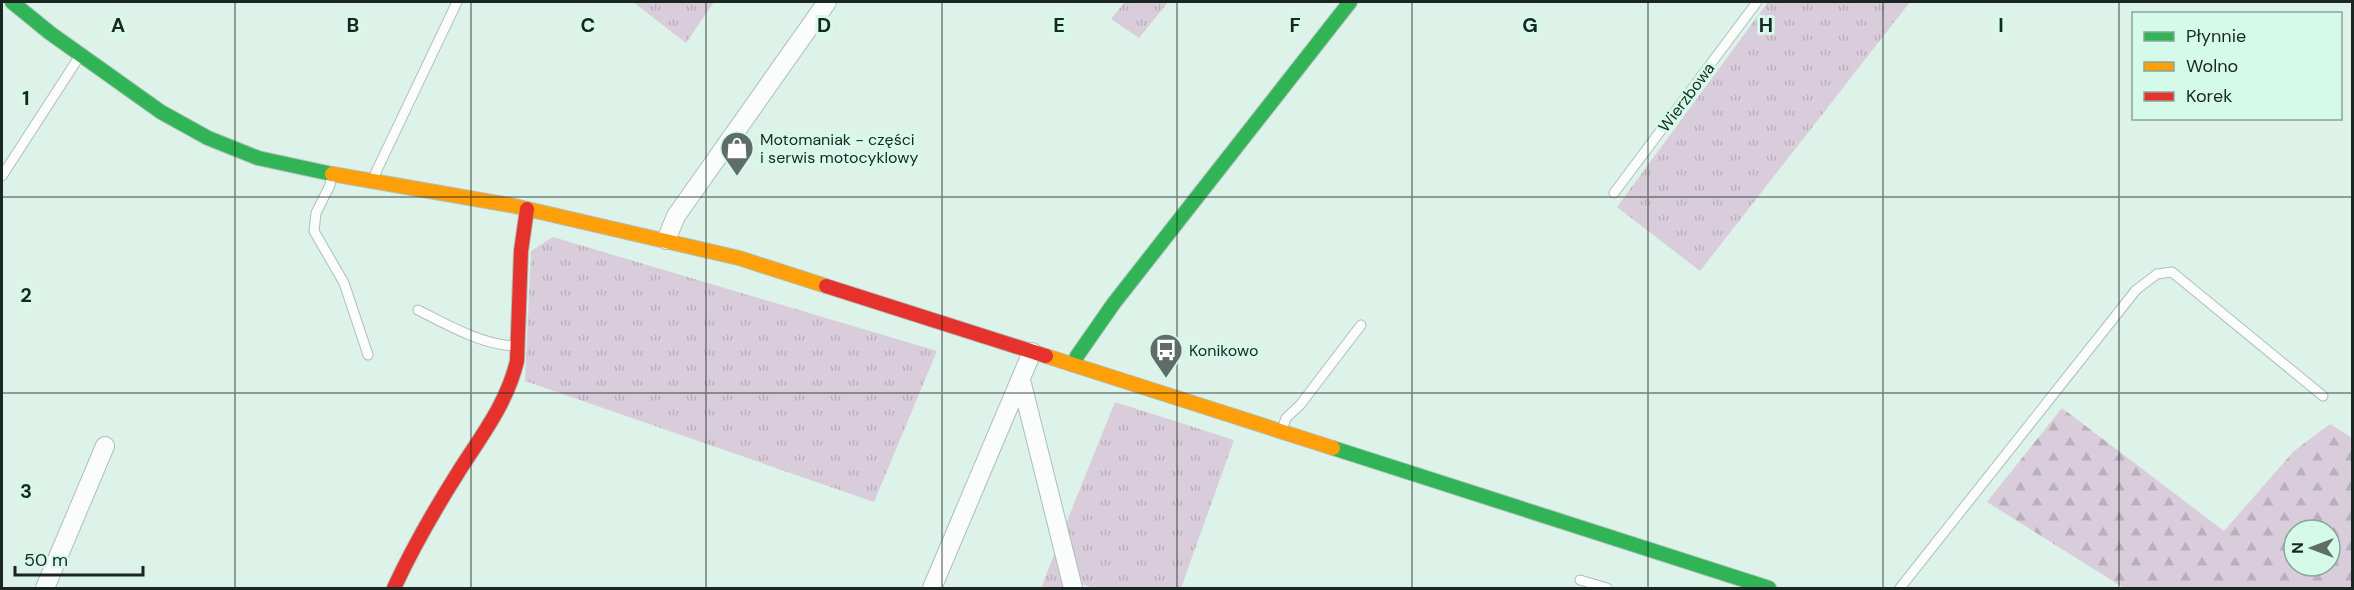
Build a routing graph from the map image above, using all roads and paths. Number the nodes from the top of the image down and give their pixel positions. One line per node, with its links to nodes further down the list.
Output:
1 (12, 2): 6 (main road)
2 (457, 2): 9 (lane)
3 (826, 2): 12 (street)
4 (1350, 2): 18 (main road)
5 (1757, 2): 10 (lane, Wierzbowa)
6 (81, 55): 7 (main road); 8 (lane)
7 (331, 174): 9 (main road); 17 (lane)
8 (2, 176)
9 (374, 181): 11 (main road)
10 (1614, 193)
11 (527, 209): 12 (main road); 15 (main road)
12 (666, 240): 16 (main road)
13 (418, 310): 15 (lane)
14 (1361, 325): 21 (lane)
15 (517, 346): 25 (main road)
16 (1032, 351): 18 (main road); 19 (street)
17 (368, 355)
18 (1074, 365): 21 (main road)
19 (1021, 380): 26 (street); 27 (street)
20 (2323, 396): 30 (lane)
21 (1281, 432): 29 (main road)
22 (105, 446): 24 (street)
23 (1580, 580): 28 (lane)
24 (45, 588)
25 (394, 588)
26 (932, 588)
27 (1073, 588)
28 (1607, 588)
29 (1769, 588)
30 (1900, 588)

